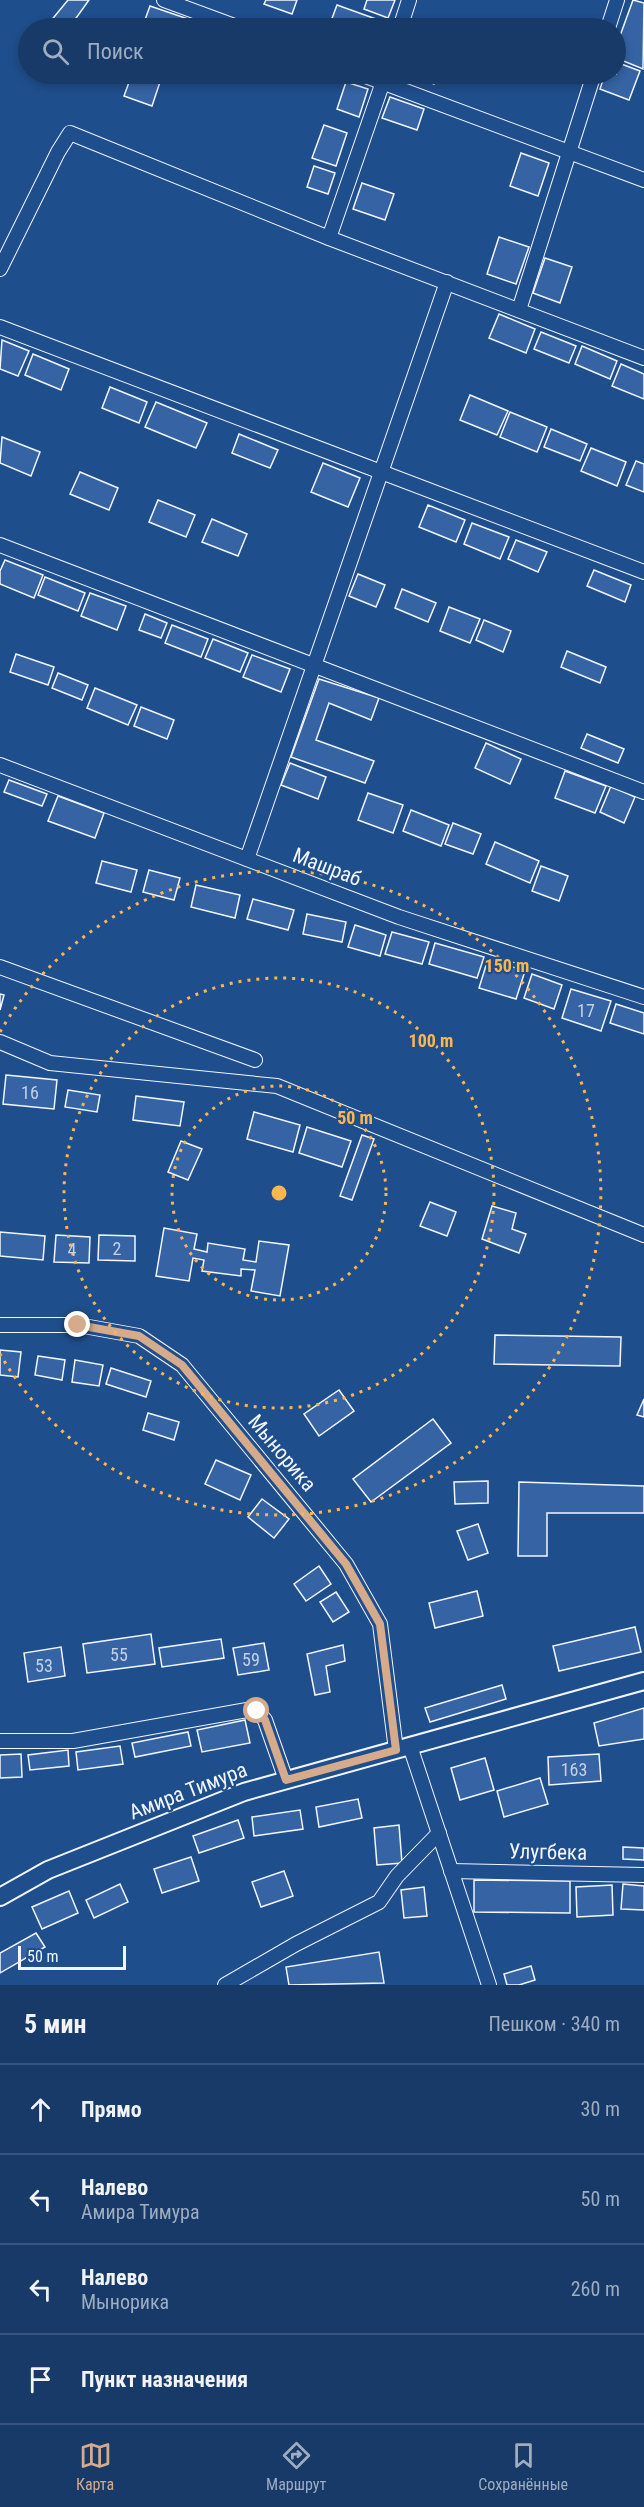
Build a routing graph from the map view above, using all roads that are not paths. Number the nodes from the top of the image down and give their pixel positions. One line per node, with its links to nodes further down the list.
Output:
1 (164, 0): 4 (street)
2 (409, 0): 6 (street)
3 (617, 0): 7 (street)
4 (197, 6): 5 (street)
5 (220, 18)
6 (403, 18)
7 (611, 18)
8 (383, 84): 13 (street)
9 (400, 84): 11 (street)
10 (591, 84): 11 (street)
11 (569, 152): 12 (street); 16 (street)
12 (644, 180)
13 (329, 238): 14 (street); 15 (street)
14 (0, 269)
15 (447, 282): 16 (street); 19 (street)
16 (519, 310): 18 (street)
17 (0, 327): 19 (street)
18 (644, 358)
19 (381, 472): 21 (street); 22 (street)
20 (0, 545): 22 (street)
21 (644, 572)
22 (314, 666): 24 (street); 25 (street)
23 (0, 765): 25 (street, Машраб)
24 (644, 792)
25 (247, 859): 27 (street, Машраб)
26 (0, 967): 29 (street)
27 (644, 997)
28 (0, 1042): 30 (street)
29 (255, 1060)
30 (644, 1235)
31 (0, 1325): 34 (street, Мынорика)
32 (644, 1681): 34 (street, Амира Тимура)
33 (0, 1740): 35 (street)
34 (403, 1748): 35 (street, Амира Тимура); 36 (street)
35 (286, 1780): 39 (street, Амира Тимура)
36 (439, 1833): 37 (street); 40 (street)
37 (451, 1871): 38 (street, Улугбека); 41 (street)
38 (644, 1875)
39 (0, 1898)
40 (225, 1985)
41 (489, 1985)

